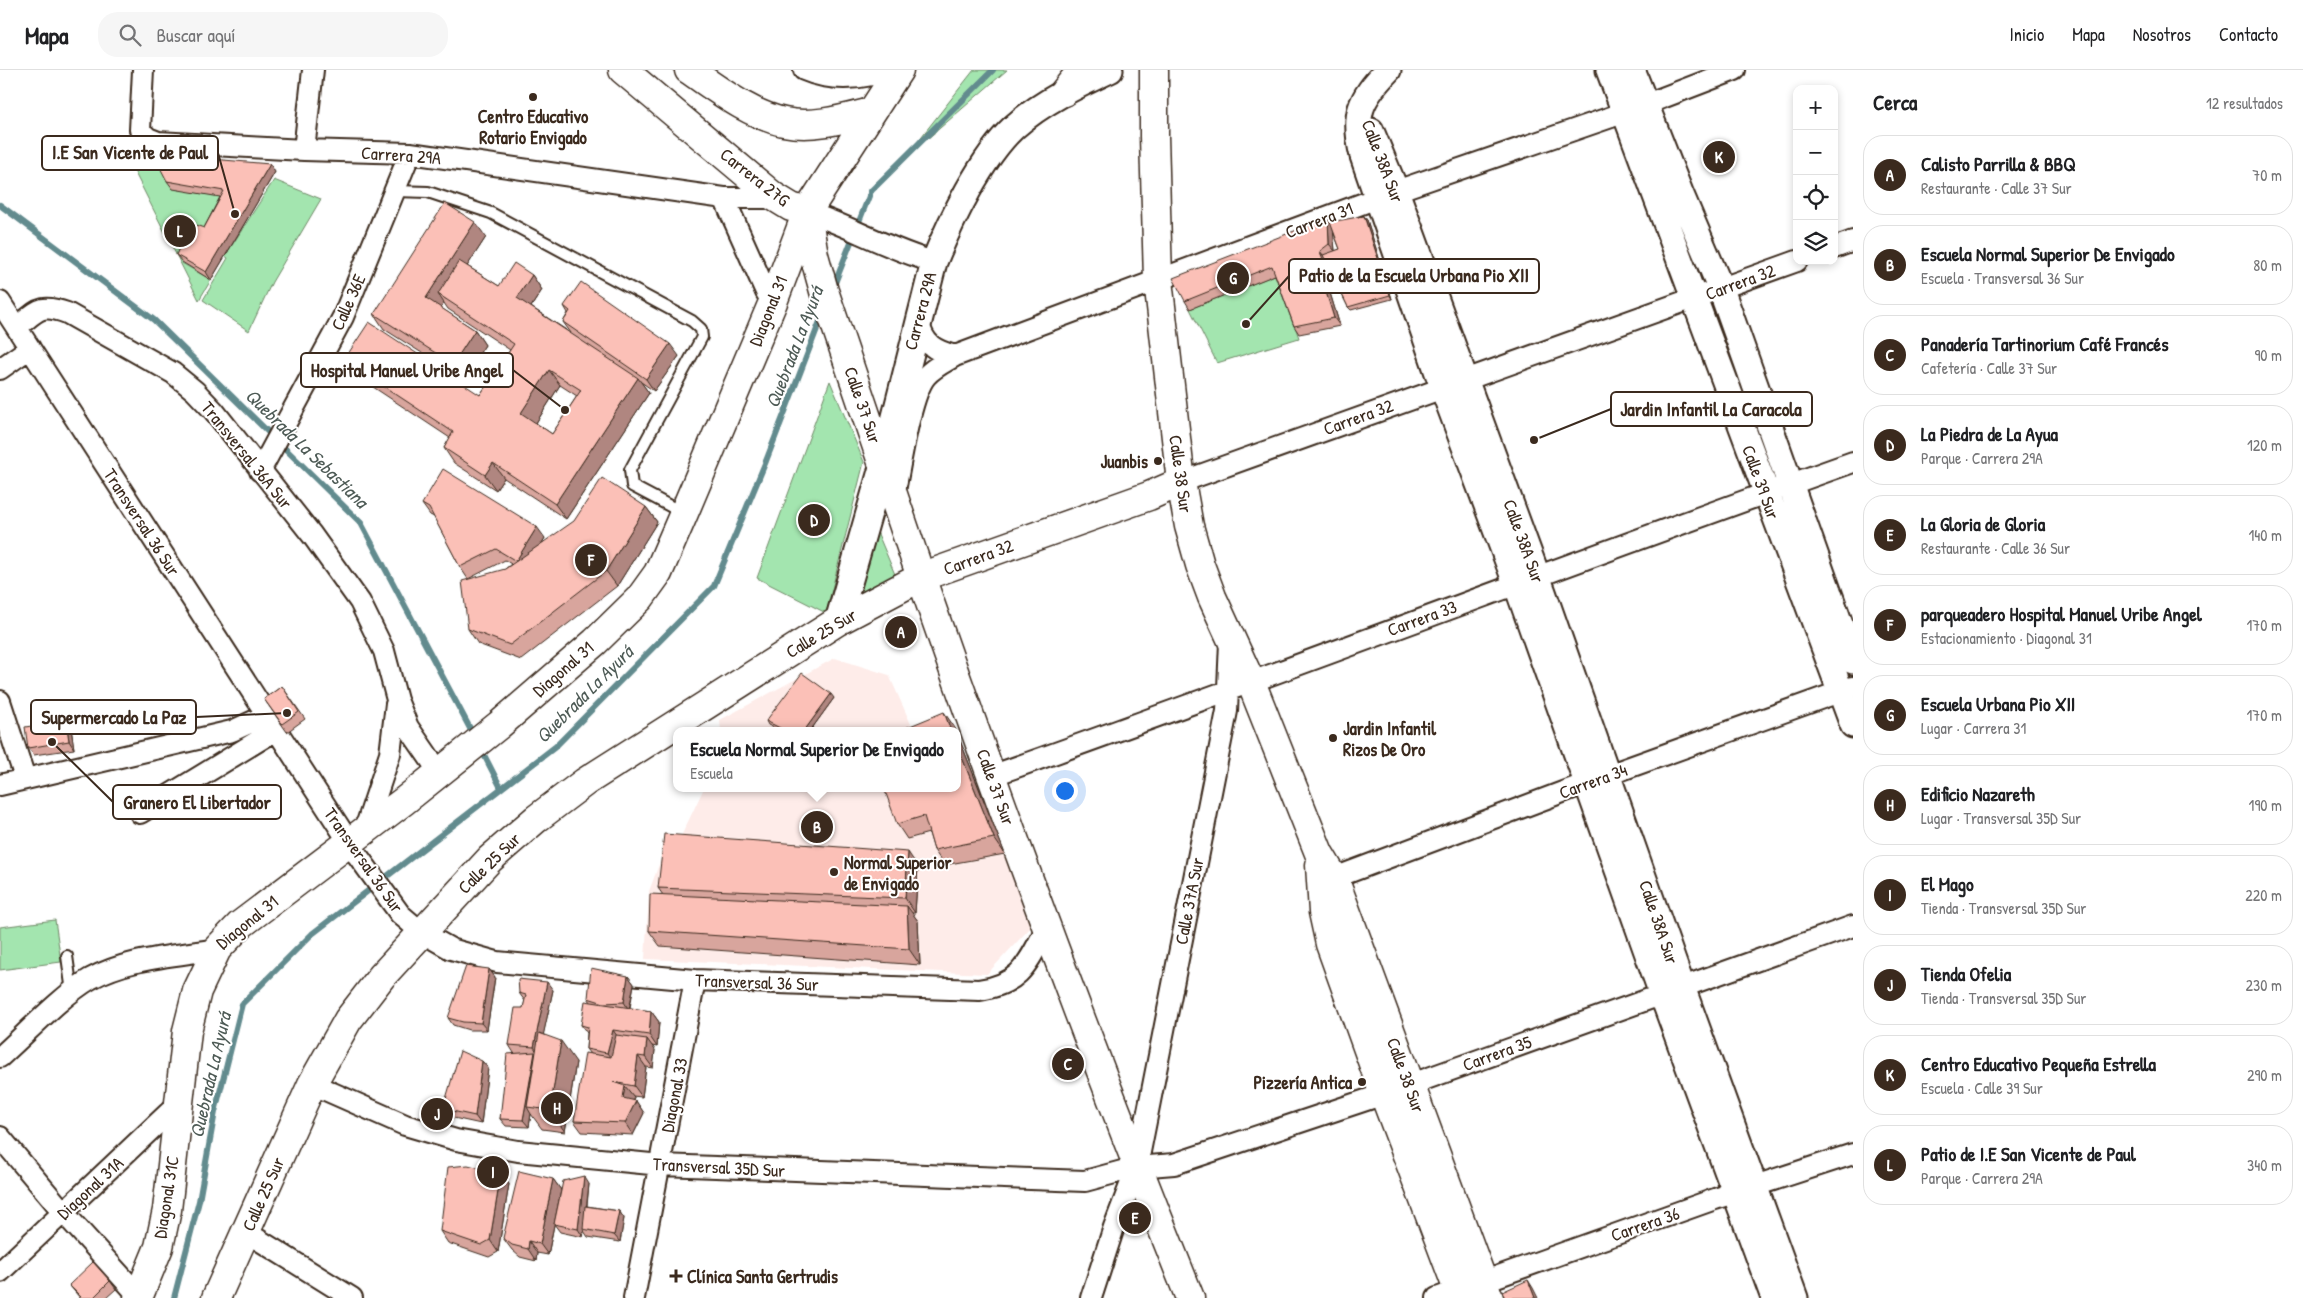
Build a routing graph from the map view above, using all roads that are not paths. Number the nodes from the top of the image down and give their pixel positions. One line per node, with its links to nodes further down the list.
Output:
1 (143, 70): 20 (street, Carrera 29A)
2 (313, 70): 20 (street)
3 (623, 70): 24 (main road, Carrera 27G)
4 (689, 70): 18 (main road)
5 (804, 70): 6 (street)
6 (894, 70)
7 (899, 70): 18 (main road, Diagonal 31)
8 (1082, 70): 16 (main road)
9 (1110, 70): 16 (street, Carrera 29A)
10 (1154, 70): 19 (main road, Calle 38 Sur)
11 (1170, 70): 19 (main road)
12 (1388, 70): 23 (street, Calle 38A Sur)
13 (1609, 70): 17 (street, Calle 39 Sur)
14 (1632, 70): 17 (street, Calle 39 Sur)
15 (1735, 70): 17 (street, Carrera 31)
16 (1064, 92): 29 (street, Carrera 29A)
17 (1635, 109): 23 (street, Carrera 31); 32 (street, Calle 39 Sur); 33 (street, Calle 39 Sur)
18 (871, 112): 26 (main road, Diagonal 31)
19 (1154, 136): 31 (main road, Calle 38 Sur)
20 (304, 150): 21 (street, Carrera 29A)
21 (410, 153): 22 (street, Calle 36E); 25 (street, Carrera 29A)
22 (395, 191): 44 (street, Calle 36E); 49 (lane)
23 (1387, 194): 31 (street, Carrera 31); 41 (street, Calle 38A Sur)
24 (773, 196): 25 (street, Carrera 29A); 26 (main road, Carrera 27G)
25 (724, 198): 35 (street)
26 (807, 212): 29 (street, Carrera 27G); 35 (main road, Diagonal 31); 43 (main road, Calle 37 Sur)
27 (1853, 241): 28 (street)
28 (1838, 247)
29 (924, 259): 36 (street, Carrera 29A)
30 (1793, 262): 32 (street, Carrera 32)
31 (1158, 280): 39 (street, Carrera 31); 45 (main road, Calle 38 Sur)
32 (1721, 289): 33 (street, Carrera 32); 46 (street, Calle 39 Sur)
33 (1693, 299): 41 (street, Carrera 32); 47 (street, Calle 39 Sur)
34 (0, 302): 37 (street, Transversal 36 Sur)
35 (773, 302): 49 (main road, Diagonal 31)
36 (918, 322): 39 (street); 43 (street, Carrera 29A)
37 (17, 327): 38 (street, Transversal 36 Sur); 44 (street, Transversal 36A Sur)
38 (30, 348): 40 (street); 58 (street, Transversal 36 Sur)
39 (955, 356): 48 (street, Carrera 31)
40 (0, 369)
41 (1454, 383): 45 (street, Carrera 32); 51 (street, Calle 38A Sur)
42 (1853, 462): 46 (street, Carrera 33)
43 (883, 464): 48 (main road, Calle 37 Sur); 52 (street, Carrera 29A)
44 (260, 471): 56 (street, Transversal 36A Sur)
45 (1181, 482): 50 (main road, Carrera 32); 54 (main road, Calle 38 Sur)
46 (1789, 485): 47 (street, Carrera 33); 53 (street, Calle 39 Sur)
47 (1766, 493): 51 (street, Carrera 33); 55 (street, Calle 39 Sur)
48 (894, 496): 50 (main road, Calle 37 Sur)
49 (684, 513): 62 (main road, Diagonal 31)
50 (921, 577): 52 (main road, Calle 25 Sur); 63 (main road, Calle 37 Sur)
51 (1526, 579): 54 (street, Carrera 33); 65 (street, Calle 38A Sur)
52 (838, 621): 73 (main road, Calle 25 Sur)
53 (1853, 661)
54 (1240, 687): 63 (street, Carrera 33); 69 (main road, Calle 38 Sur); 87 (street, Calle 37A Sur)
55 (1847, 689): 59 (street, Calle 39 Sur); 65 (street, Carrera 34)
56 (396, 700): 62 (street, Transversal 36A Sur); 68 (street, Transversal 36A Sur)
57 (0, 701): 64 (street)
58 (271, 722): 60 (street); 61 (street); 68 (street, Transversal 36 Sur)
59 (1853, 725)
60 (232, 731): 61 (street); 64 (street)
61 (245, 749): 67 (street)
62 (442, 770): 68 (main road, Diagonal 31)
63 (992, 776): 72 (main road, Calle 37 Sur)
64 (25, 778): 66 (street)
65 (1597, 779): 70 (street, Carrera 34); 77 (street, Calle 38A Sur)
66 (0, 785)
67 (140, 813)
68 (357, 837): 73 (street, Transversal 36 Sur); 74 (main road, Diagonal 31)
69 (1319, 853): 70 (main road, Calle 38 Sur); 82 (main road, Calle 38 Sur)
70 (1334, 878): 81 (main road, Calle 38 Sur)
71 (1853, 926): 77 (street, Carrera 35)
72 (1047, 927): 76 (street, Transversal 36 Sur); 87 (main road, Calle 37 Sur)
73 (421, 932): 76 (street, Transversal 36 Sur); 80 (main road, Calle 25 Sur)
74 (217, 950): 78 (street, Diagonal 31); 83 (main road, Diagonal 31C)
75 (67, 956): 78 (lane)
76 (695, 980): 86 (street, Diagonal 33)
77 (1672, 991): 81 (street, Carrera 35); 88 (street, Calle 38A Sur)
78 (72, 992): 79 (street, Diagonal 31)
79 (0, 1057)
80 (312, 1084): 86 (street, Transversal 35D Sur); 90 (main road, Calle 25 Sur)
81 (1409, 1085): 82 (street, Carrera 35); 92 (main road, Calle 38 Sur)
82 (1384, 1094): 87 (street, Carrera 35); 93 (main road, Calle 38 Sur)
83 (179, 1104): 89 (street, Diagonal 31A); 94 (main road, Diagonal 31C)
84 (0, 1137): 89 (street, Diagonal 31C)
85 (1853, 1154): 88 (street, Carrera 36)
86 (660, 1165): 87 (street, Transversal 35D Sur); 97 (street, Diagonal 33)
87 (1137, 1167): 98 (street, Calle 37A Sur); 99 (main road, Calle 37 Sur)
88 (1746, 1190): 92 (street, Carrera 36); 100 (street, Calle 38A Sur); 101 (street, Calle 38A Sur)
89 (64, 1213): 91 (street, Diagonal 31A); 94 (street, Diagonal 31C)
90 (246, 1232): 95 (main road, Calle 25 Sur); 96 (street)
91 (0, 1272)
92 (1486, 1289): 93 (street, Carrera 36)
93 (1452, 1295)
94 (139, 1297)
95 (216, 1298)
96 (352, 1298)
97 (634, 1298)
98 (1091, 1298)
99 (1190, 1298)
100 (1774, 1298)
101 (1795, 1298)

